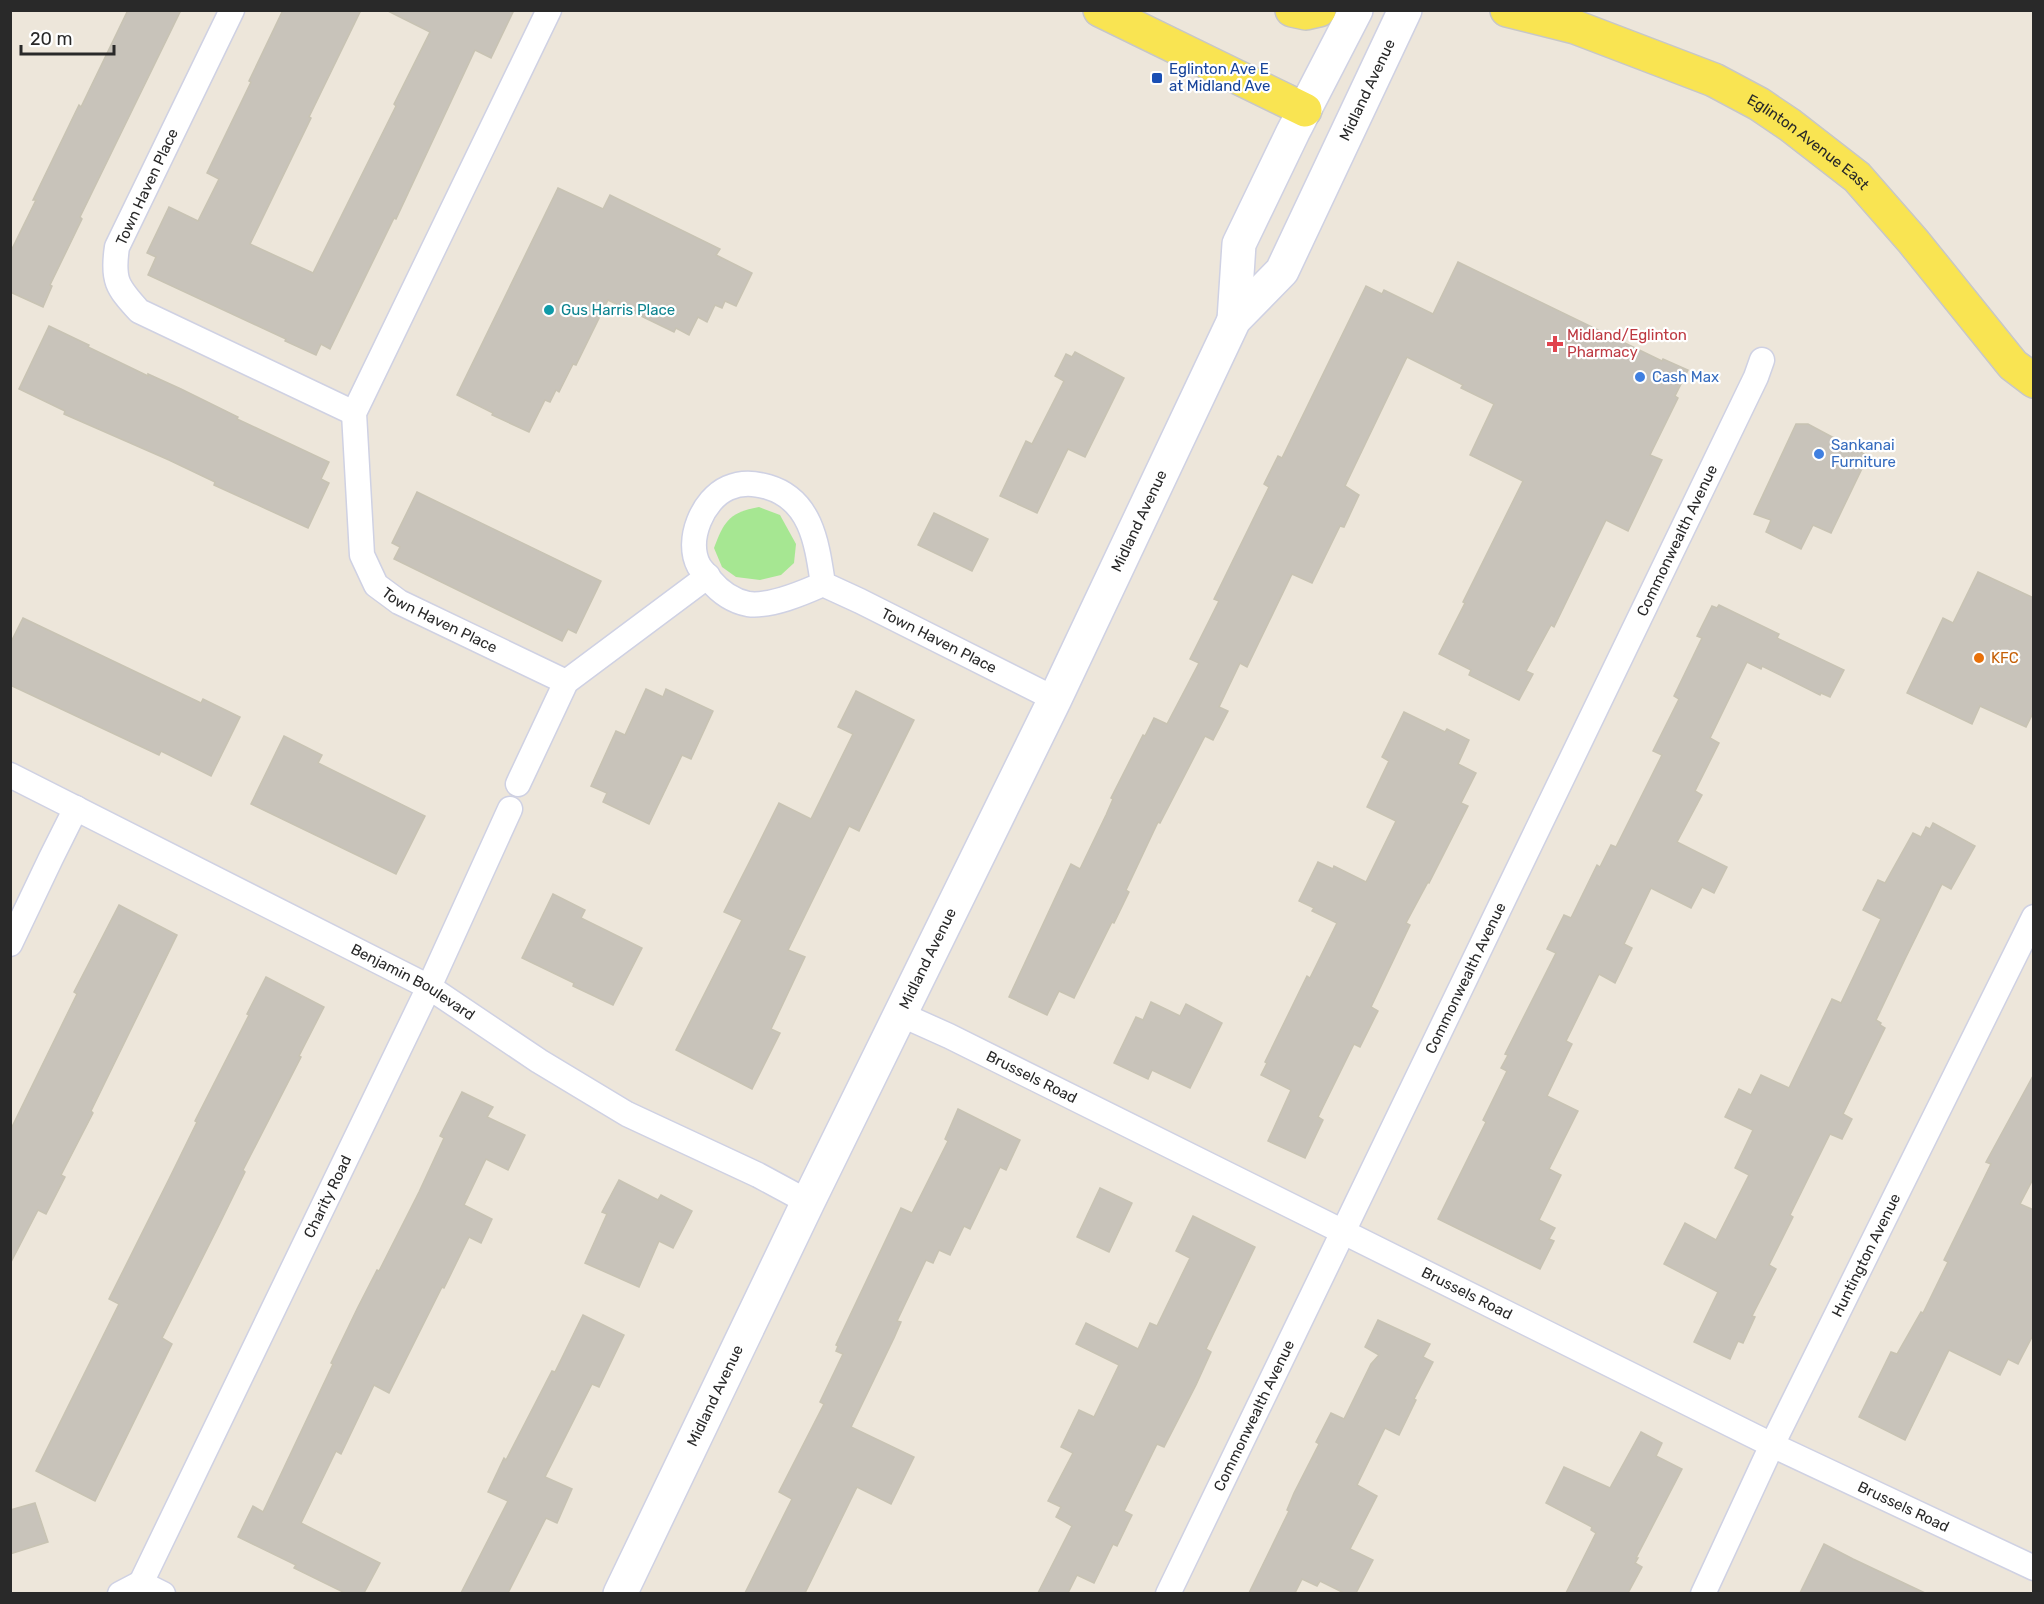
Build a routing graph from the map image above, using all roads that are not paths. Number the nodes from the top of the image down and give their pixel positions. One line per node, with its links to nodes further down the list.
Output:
1 (232, 10): 13 (street, Town Haven Place)
2 (549, 10): 13 (street, Town Haven Place)
3 (1100, 10): 9 (main road)
4 (1292, 10): 5 (main road)
5 (1319, 10)
6 (1356, 10): 9 (main road, Midland Avenue)
7 (1405, 10): 10 (main road, Midland Avenue)
8 (1507, 10): 12 (main road, Eglinton Avenue East)
9 (1305, 110): 10 (main road, Midland Avenue)
10 (1234, 320): 17 (main road, Midland Avenue)
11 (1762, 360): 27 (street, Commonwealth Avenue)
12 (2034, 381)
13 (354, 413): 16 (street, Town Haven Place)
14 (708, 576): 15 (street); 15 (street); 16 (street)
15 (823, 584): 17 (street, Town Haven Place)
16 (566, 682): 19 (street)
17 (1055, 699): 25 (main road, Midland Avenue)
18 (10, 775): 20 (street, Benjamin Boulevard)
19 (518, 784)
20 (76, 808): 23 (street); 24 (street, Benjamin Boulevard)
21 (510, 809): 24 (street, Charity Road)
22 (2034, 917): 28 (street, Huntington Avenue)
23 (10, 944)
24 (429, 987): 26 (street, Benjamin Boulevard); 30 (street, Charity Road)
25 (900, 1014): 26 (main road, Midland Avenue); 27 (street, Brussels Road)
26 (808, 1202): 33 (main road, Midland Avenue)
27 (1342, 1230): 28 (street, Brussels Road); 34 (street, Commonwealth Avenue)
28 (1772, 1445): 29 (street, Brussels Road); 35 (street, Huntington Avenue)
29 (2034, 1568)
30 (141, 1583): 31 (street); 32 (street)
31 (120, 1593)
32 (163, 1593)
33 (620, 1593)
34 (1168, 1593)
35 (1703, 1593)

